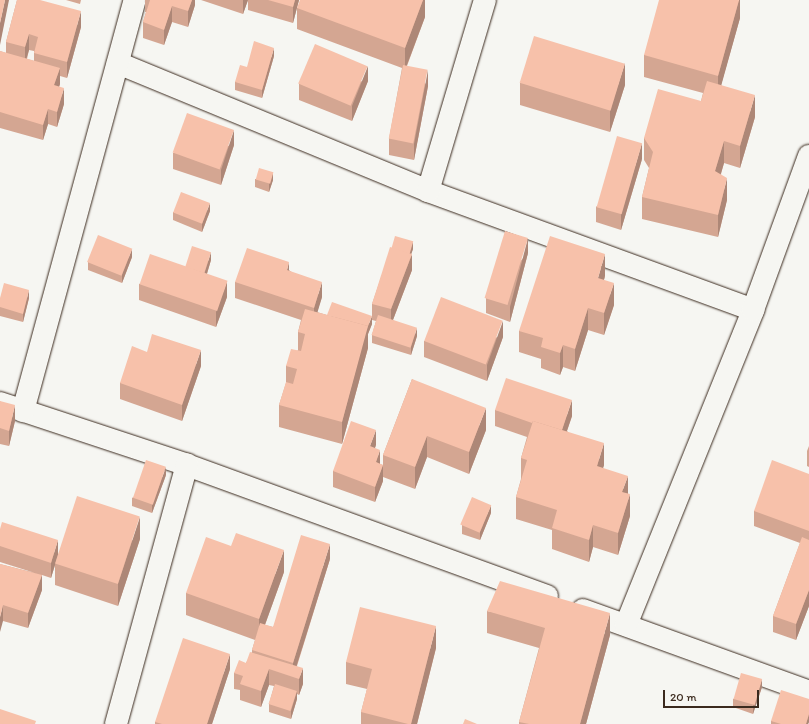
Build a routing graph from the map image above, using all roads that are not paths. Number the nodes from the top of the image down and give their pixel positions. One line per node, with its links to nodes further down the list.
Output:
1 (135, 0): 3 (street)
2 (485, 0): 5 (street)
3 (118, 63): 5 (street); 8 (street)
4 (809, 156): 6 (street)
5 (428, 191): 6 (street)
6 (753, 310): 10 (street)
7 (0, 403): 8 (street)
8 (23, 411): 9 (street)
9 (187, 465): 10 (street); 12 (street)
10 (626, 625): 11 (street)
11 (809, 692)
12 (116, 724)

